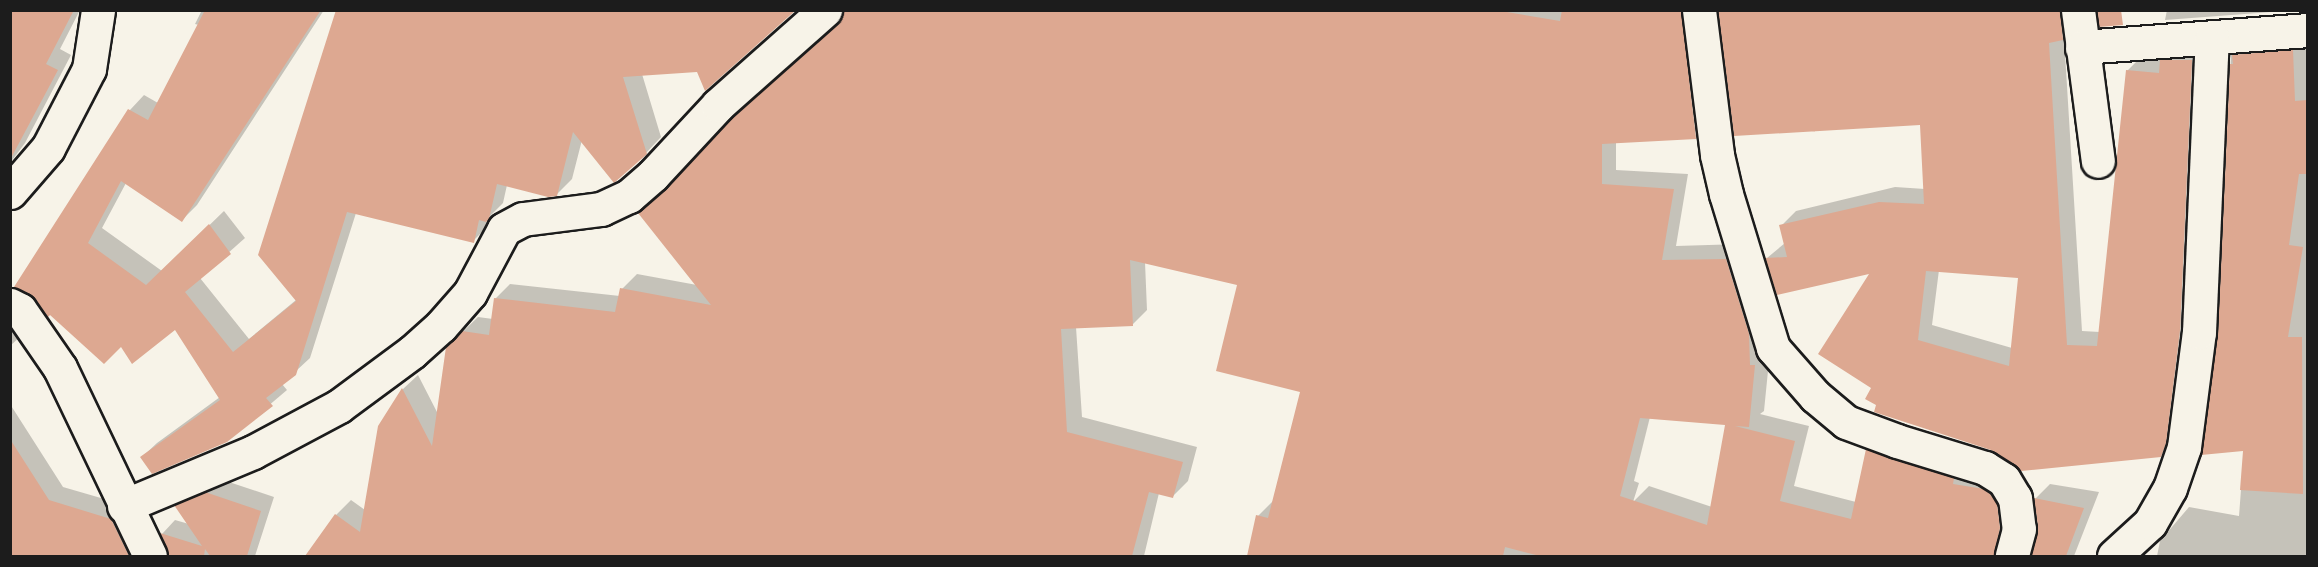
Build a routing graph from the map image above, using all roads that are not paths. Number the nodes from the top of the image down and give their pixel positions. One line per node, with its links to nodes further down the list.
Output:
1 (98, 10): 9 (street)
2 (825, 10): 11 (street)
3 (1699, 10): 13 (street)
4 (2078, 10): 7 (street)
5 (2307, 30): 6 (street)
6 (2212, 37): 7 (street); 14 (street)
7 (2082, 47): 8 (street)
8 (2098, 161)
9 (10, 192)
10 (10, 306): 11 (street)
11 (124, 506): 12 (street)
12 (150, 556)
13 (2012, 556)
14 (2114, 556)

